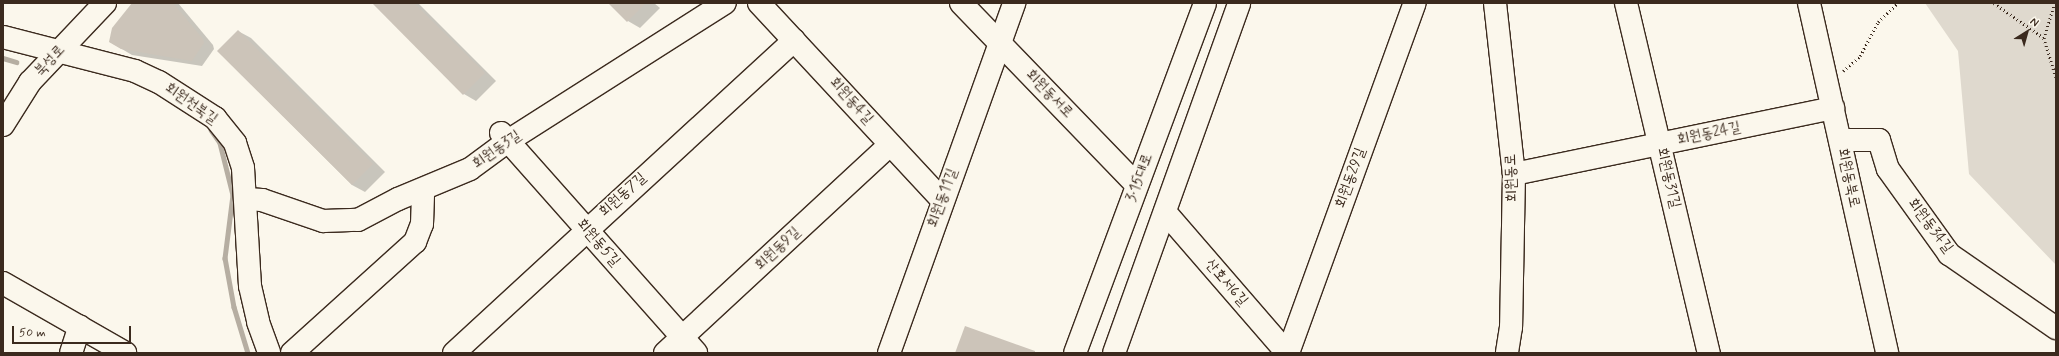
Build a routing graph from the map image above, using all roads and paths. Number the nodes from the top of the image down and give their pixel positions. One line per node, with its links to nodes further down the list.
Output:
1 (105, 3): 19 (street, 북성로)
2 (725, 3): 24 (street, 회원동3길)
3 (759, 3): 17 (street, 회원동4길)
4 (961, 3): 18 (street, 회원동서로)
5 (1014, 3): 18 (street, 회원동11길)
6 (1205, 3): 29 (street, 3·15대로)
7 (1239, 3): 33 (street)
8 (1415, 3): 48 (street, 회원동29길)
9 (1496, 3): 28 (street, 회원동로)
10 (1626, 3): 26 (street, 회원동31길)
11 (1809, 3): 21 (street, 회원동북로)
12 (1898, 3): 21 (path)
13 (1994, 3): 16 (path)
14 (2055, 3): 16 (path)
15 (3, 37): 19 (street, 회원천북길)
16 (2044, 38): 20 (path)
17 (794, 40): 27 (street, 회원동4길); 34 (street, 회원동7길)
18 (999, 43): 29 (street, 회원동서로); 32 (street, 회원동11길)
19 (57, 53): 23 (street, 북성로); 31 (street, 회원천북길)
20 (2056, 77)
21 (1827, 83): 22 (street, 회원동북로)
22 (1833, 108): 25 (street, 회원동북로); 26 (street, 회원동24길)
23 (3, 125)
24 (504, 137): 30 (street, 회원동3길); 34 (street, 회원동5길)
25 (1840, 140): 37 (street, 회원동34길); 51 (street, 회원동북로)
26 (1660, 144): 28 (street, 회원동24길); 50 (street, 회원동31길)
27 (890, 145): 32 (street, 회원동4길); 38 (street, 회원동9길)
28 (1514, 174): 49 (street, 회원동로)
29 (1137, 185): 46 (street, 3·15대로)
30 (423, 190): 31 (street, 회원동3길); 42 (street)
31 (247, 199): 41 (street, 회원천북길)
32 (942, 200): 45 (street, 회원동11길)
33 (1165, 212): 47 (street); 48 (street, 산호서6길)
34 (586, 229): 38 (street, 회원동5길); 43 (street, 회원동7길)
35 (3, 283): 36 (street)
36 (80, 326): 39 (street); 40 (street)
37 (2056, 328)
38 (688, 345): 44 (street, 회원동9길)
39 (71, 353)
40 (125, 353)
41 (269, 353)
42 (292, 353)
43 (454, 353)
44 (665, 353)
45 (889, 353)
46 (1075, 353)
47 (1114, 353)
48 (1287, 353)
49 (1507, 353)
50 (1709, 353)
51 (1887, 353)

